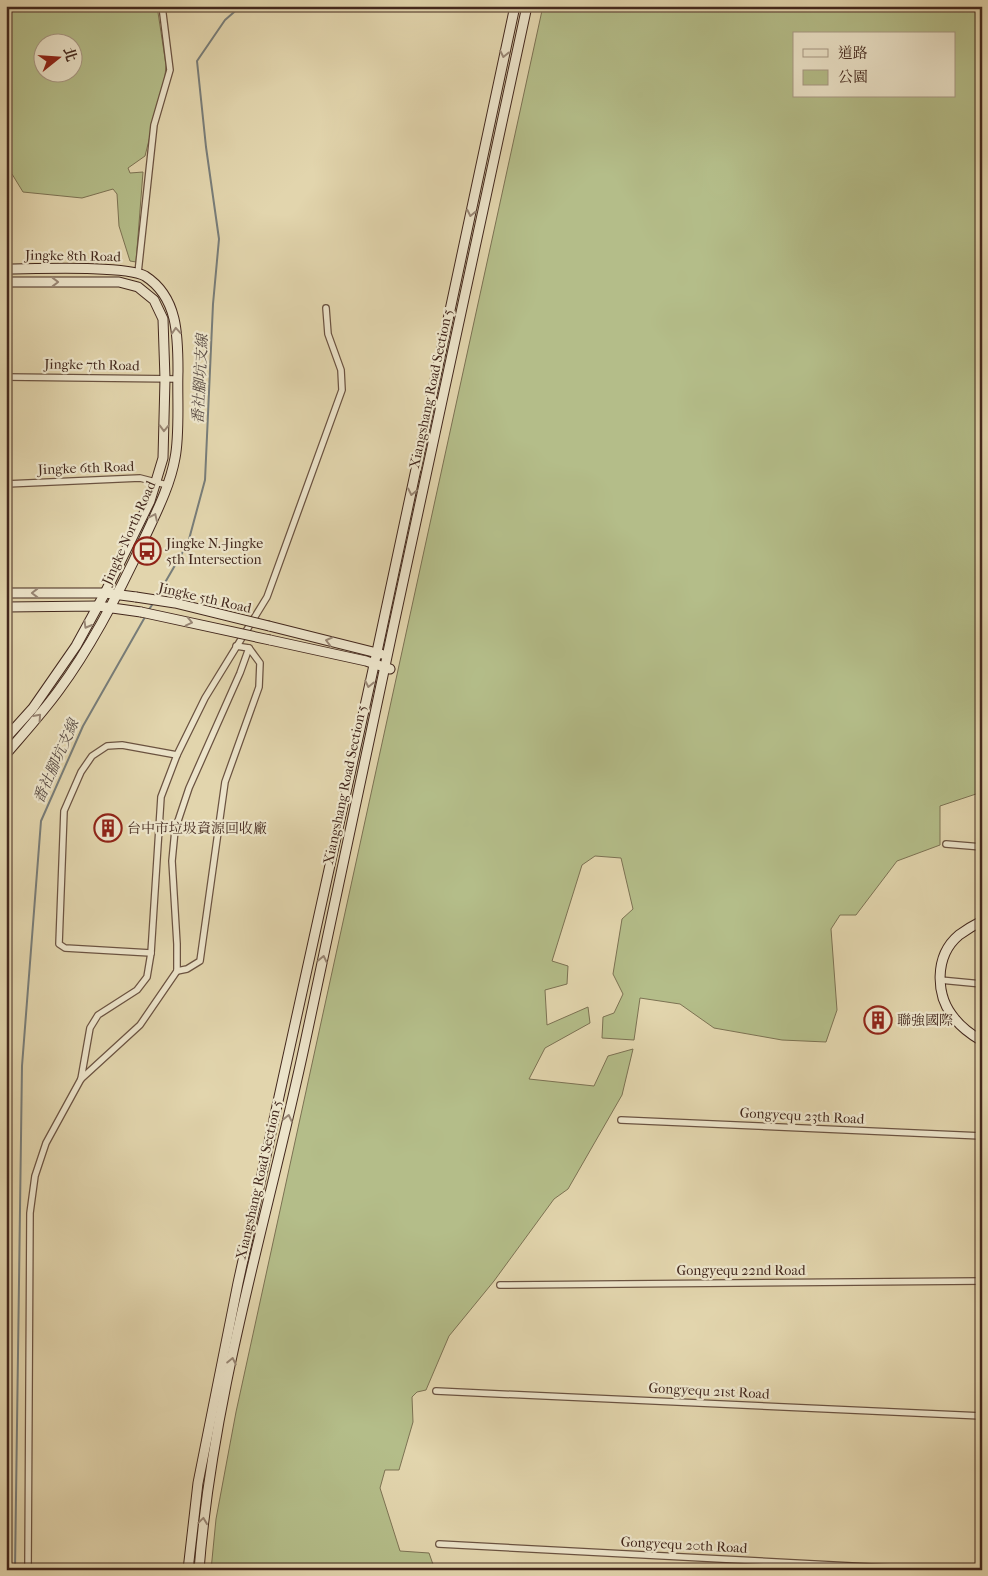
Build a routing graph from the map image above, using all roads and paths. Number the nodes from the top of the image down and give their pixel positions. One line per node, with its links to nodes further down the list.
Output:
1 (162, 6): 5 (street)
2 (515, 6): 22 (main road, Xiangshang Road Section 5, one-way to 22)
3 (527, 6): 23 (main road, Xiangshang Road Section 5)
4 (6, 269): 5 (main road, Jingke 8th Road)
5 (138, 272): 10 (main road, Jingke 8th Road, one-way to 5)
6 (6, 282): 9 (main road, Jingke 8th Road, one-way to 9)
7 (326, 308): 20 (street)
8 (6, 376): 9 (street, Jingke 7th Road)
9 (165, 379): 10 (street, Jingke 7th Road); 12 (main road, Jingke North Road, one-way to 12)
10 (178, 379): 13 (main road, Jingke North Road)
11 (6, 484): 12 (street, Jingke 6th Road)
12 (154, 484): 13 (street, Jingke 6th Road); 15 (main road, Jingke North Road)
13 (167, 485): 16 (main road, Jingke North Road, one-way to 13)
14 (6, 593): 15 (main road, Jingke 5th Road, one-way to 14)
15 (105, 593): 16 (main road, Jingke 5th Road); 17 (main road, Jingke North Road)
16 (117, 594): 19 (main road, Jingke North Road); 22 (main road, Jingke 5th Road, one-way to 16, bridge)
17 (98, 606): 18 (main road, Jingke 5th Road); 19 (main road, Jingke 5th Road); 26 (main road, Jingke North Road, one-way to 26)
18 (6, 607)
19 (110, 608): 24 (main road, Jingke 5th Road, one-way to 24, bridge); 27 (main road, Jingke North Road, one-way to 19)
20 (236, 646): 21 (street); 28 (street)
21 (249, 648): 33 (street); 33 (street)
22 (376, 652): 23 (main road, Jingke 5th Road); 24 (main road, Xiangshang Road Section 5)
23 (390, 657): 25 (main road, Xiangshang Road Section 5)
24 (373, 663): 25 (main road, Jingke 5th Road); 46 (main road, Xiangshang Road Section 5, one-way to 46)
25 (387, 669): 47 (main road, Xiangshang Road Section 5, one-way to 25)
26 (6, 738)
27 (6, 754)
28 (177, 754): 32 (street); 32 (street)
29 (946, 844): 30 (street)
30 (982, 847)
31 (982, 921): 34 (main road)
32 (151, 953): 37 (street)
33 (177, 971): 37 (street)
34 (940, 980): 35 (street); 36 (main road)
35 (982, 984)
36 (982, 1041)
37 (81, 1079): 45 (street)
38 (621, 1120): 39 (street, Gongyequ 23th Road)
39 (982, 1136)
40 (982, 1281): 41 (street, Gongyequ 22nd Road)
41 (500, 1285)
42 (436, 1391): 43 (street, Gongyequ 21st Road)
43 (982, 1416)
44 (439, 1544): 48 (street, Gongyequ 20th Road)
45 (28, 1570)
46 (188, 1570)
47 (199, 1570)
48 (928, 1570)

